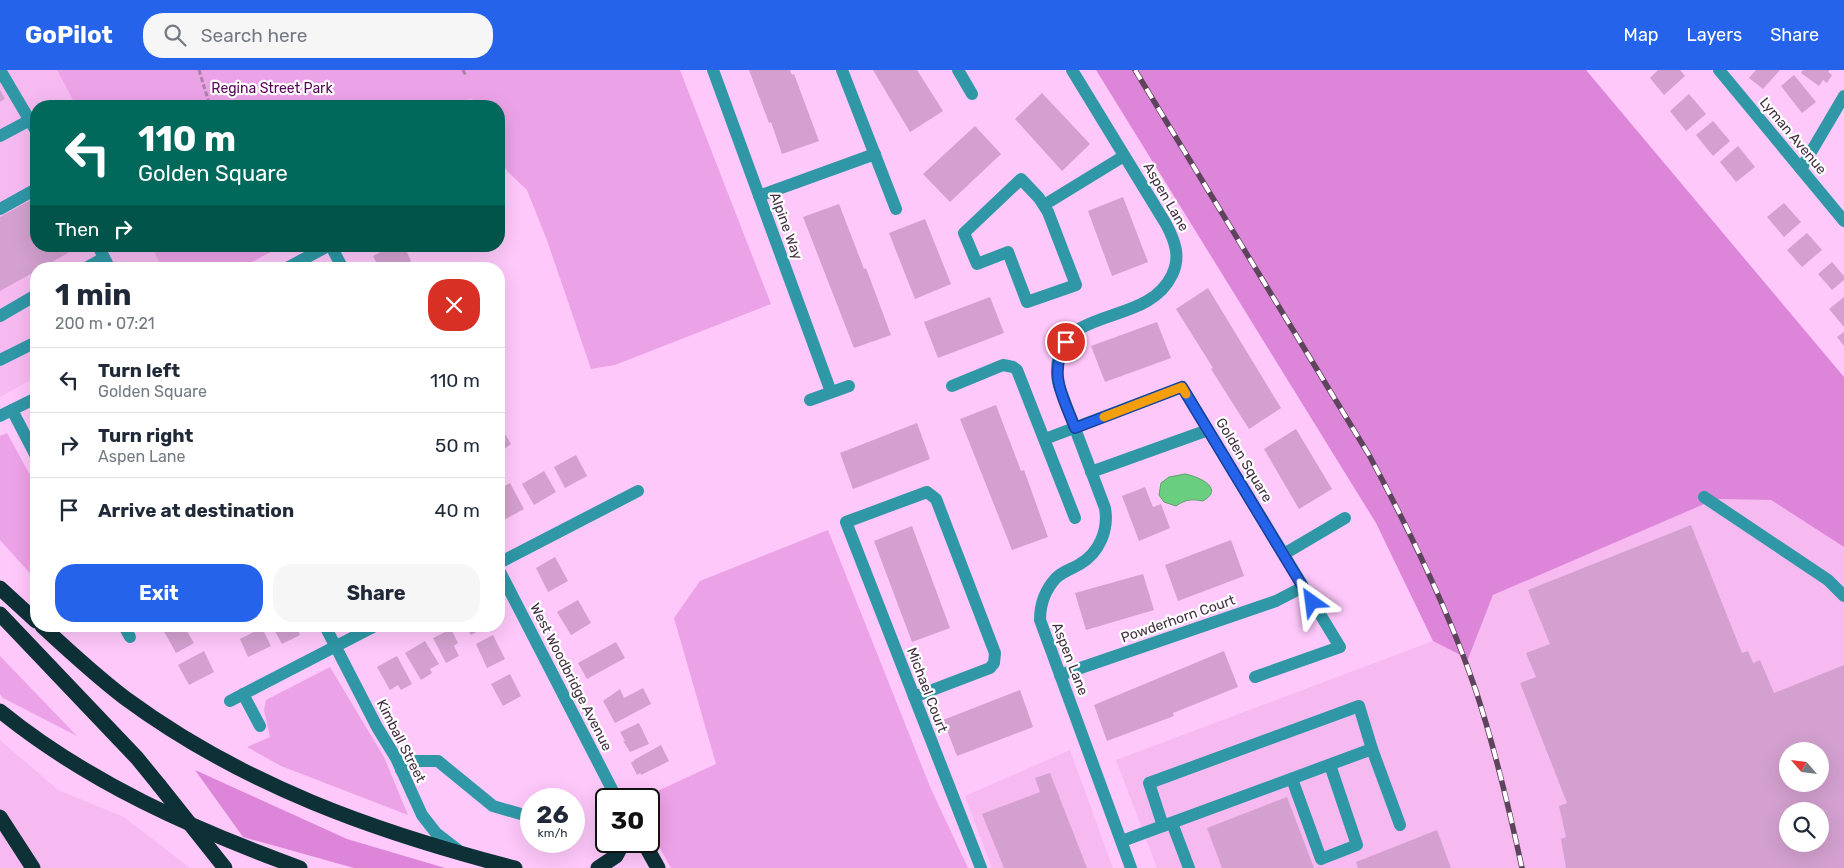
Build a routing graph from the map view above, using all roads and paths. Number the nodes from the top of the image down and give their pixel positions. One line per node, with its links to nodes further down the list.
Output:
1 (0, 70): 13 (street)
2 (199, 70): 12 (path)
3 (463, 70): 9 (path)
4 (712, 70): 20 (street, Alpine Way)
5 (842, 70): 16 (street)
6 (958, 70): 10 (street)
7 (1072, 70): 17 (street, Aspen Lane)
8 (1719, 70): 18 (street, Lyman Avenue)
9 (466, 76)
10 (972, 94)
11 (1844, 96): 18 (street)
12 (208, 100)
13 (30, 120)
14 (30, 126): 15 (street)
15 (0, 136)
16 (875, 154): 20 (street); 23 (street)
17 (1124, 156): 21 (street); 38 (street, Aspen Lane)
18 (1801, 169): 24 (street, Lyman Avenue)
19 (30, 192): 22 (street)
20 (759, 196): 33 (street, Alpine Way)
21 (1044, 205): 21 (street)
22 (0, 209)
23 (896, 209)
24 (1844, 221)
25 (318, 252): 26 (street)
26 (299, 262)
27 (30, 299): 28 (street)
28 (0, 316)
29 (30, 345): 30 (street)
30 (0, 360)
31 (849, 386): 33 (street)
32 (952, 386): 40 (street)
33 (831, 392): 34 (street)
34 (810, 400)
35 (30, 401): 36 (street)
36 (12, 410): 37 (street); 41 (street)
37 (0, 416)
38 (1075, 428): 39 (street, Golden Square); 40 (street); 42 (street, Aspen Lane)
39 (1208, 430): 42 (street); 47 (street, Golden Square)
40 (1045, 439): 45 (street)
41 (30, 444)
42 (1092, 472): 59 (street, Aspen Lane)
43 (638, 491): 48 (street)
44 (1704, 497): 52 (street)
45 (1075, 518)
46 (1345, 518): 47 (street)
47 (1284, 554): 50 (street, Golden Square)
48 (505, 560)
49 (505, 582): 70 (street, West Woodbridge Avenue)
50 (1303, 587): 59 (street, Powderhorn Court); 60 (street, Golden Square)
51 (0, 588): 54 (highway)
52 (1844, 596)
53 (0, 614): 81 (highway, bridge)
54 (30, 616)
55 (48, 632): 78 (highway)
56 (328, 632): 58 (street, Kimball Street)
57 (363, 632): 58 (street)
58 (336, 646): 61 (street); 68 (street, Kimball Street)
59 (1060, 675): 75 (street, Aspen Lane)
60 (1256, 677)
61 (243, 694): 63 (street); 65 (street)
62 (914, 697): 62 (street, Michael Court); 86 (street, Michael Court)
63 (230, 701)
64 (0, 711): 82 (highway)
65 (260, 726)
66 (1372, 749): 67 (street); 73 (street); 74 (street)
67 (1330, 765): 69 (street); 79 (street)
68 (401, 770): 71 (street); 78 (street, Kimball Street)
69 (1292, 779): 73 (street); 79 (street)
70 (611, 788)
71 (520, 813)
72 (1, 820): 80 (highway)
73 (1168, 824): 75 (street); 88 (street)
74 (1400, 826)
75 (1122, 841): 87 (street, Aspen Lane)
76 (618, 853): 84 (highway)
77 (650, 853): 85 (highway)
78 (467, 856): 83 (highway)
79 (1323, 863)
80 (33, 868)
81 (226, 868)
82 (300, 868)
83 (515, 868)
84 (598, 868)
85 (658, 868)
86 (981, 868)
87 (1131, 868)
88 (1189, 868)

